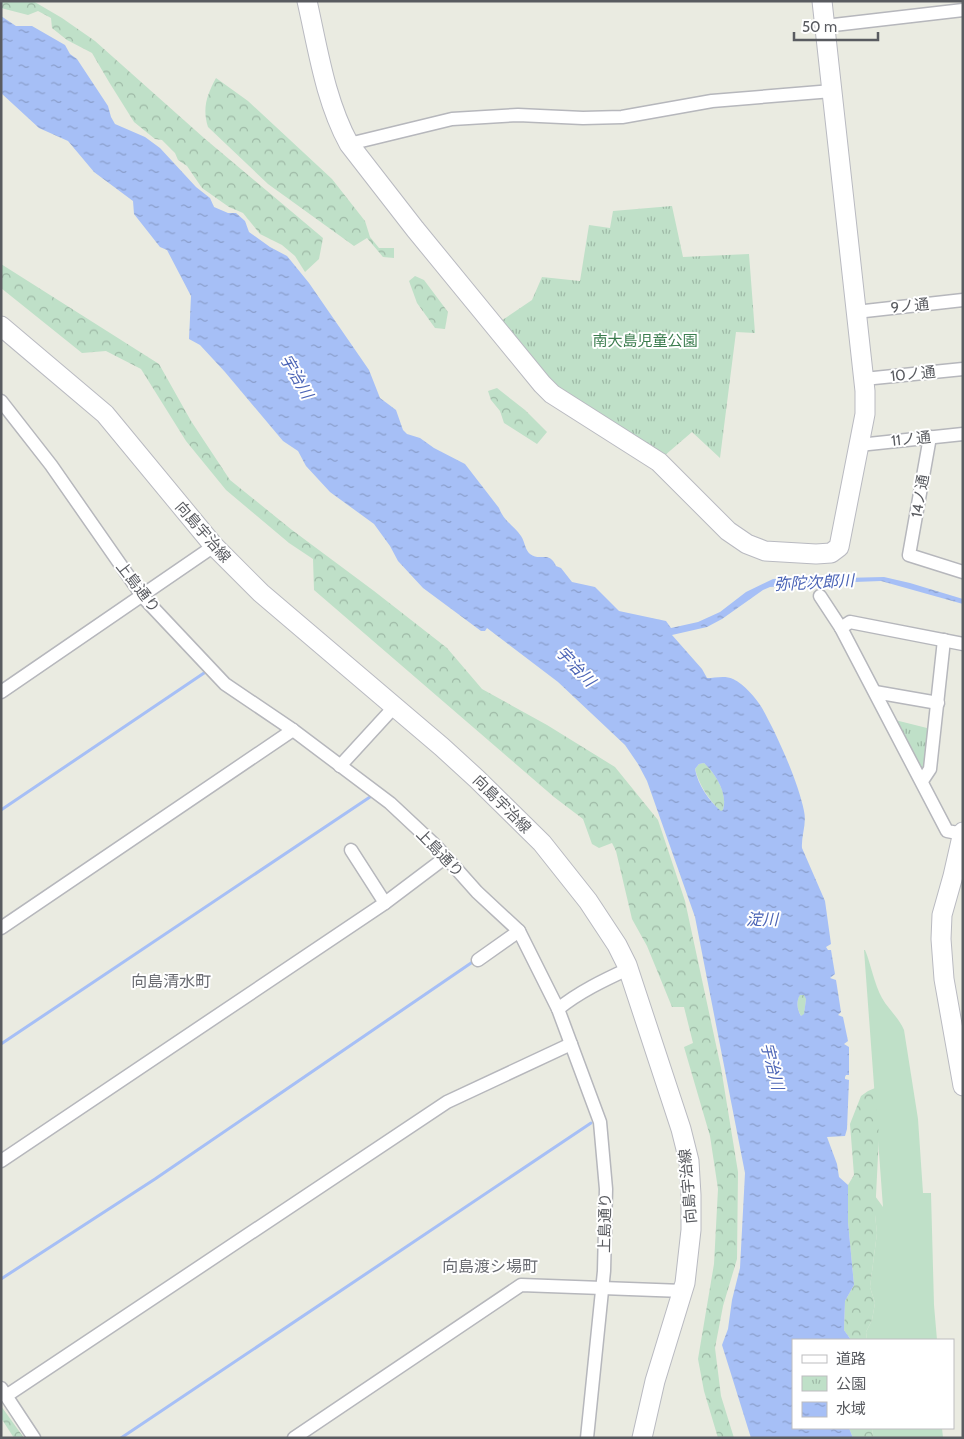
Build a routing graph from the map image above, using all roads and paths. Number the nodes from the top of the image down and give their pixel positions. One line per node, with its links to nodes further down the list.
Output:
1 (307, 1): 6 (street)
2 (822, 1): 4 (street)
3 (963, 10): 4 (street)
4 (825, 26): 5 (street)
5 (832, 91): 6 (street); 8 (street)
6 (349, 144): 15 (street)
7 (963, 300): 8 (street, 9ノ通)
8 (856, 312): 11 (street)
9 (1, 326): 16 (street, 向島宇治線)
10 (963, 368): 11 (street, 10ノ通)
11 (864, 379): 15 (street)
12 (3, 407): 19 (street, 上島通り)
13 (963, 434): 14 (street, 11ノ通)
14 (930, 437): 15 (street, 11ノ通); 17 (street, 14ノ通)
15 (859, 445)
16 (214, 546): 19 (street); 26 (street, 向島宇治線)
17 (963, 572)
18 (820, 596): 20 (street)
19 (143, 597): 23 (street); 27 (street, 上島通り)
20 (841, 628): 21 (street); 24 (street)
21 (944, 640): 22 (street); 25 (street)
22 (963, 644)
23 (1, 692)
24 (875, 692): 25 (street); 29 (street)
25 (938, 703): 29 (street)
26 (395, 706): 28 (street); 38 (street, 向島宇治線)
27 (293, 730): 28 (street, 上島通り); 35 (street)
28 (340, 766): 32 (street, 上島通り)
29 (922, 781): 30 (street)
30 (963, 833): 33 (street)
31 (351, 850): 34 (street)
32 (446, 857): 34 (street); 36 (street, 上島通り)
33 (958, 876): 41 (street)
34 (385, 903): 42 (street)
35 (1, 928)
36 (519, 931): 37 (street); 39 (street, 上島通り)
37 (478, 960)
38 (628, 969): 39 (street); 44 (street, 向島宇治線)
39 (558, 1009): 40 (street, 上島通り)
40 (571, 1044): 43 (street, 上島通り); 45 (street)
41 (963, 1086)
42 (1, 1161)
43 (602, 1289): 44 (street); 48 (street); 49 (street, 上島通り)
44 (682, 1291): 46 (street, 向島宇治線)
45 (4, 1392): 47 (street)
46 (640, 1437)
47 (34, 1438)
48 (294, 1438)
49 (587, 1438)

